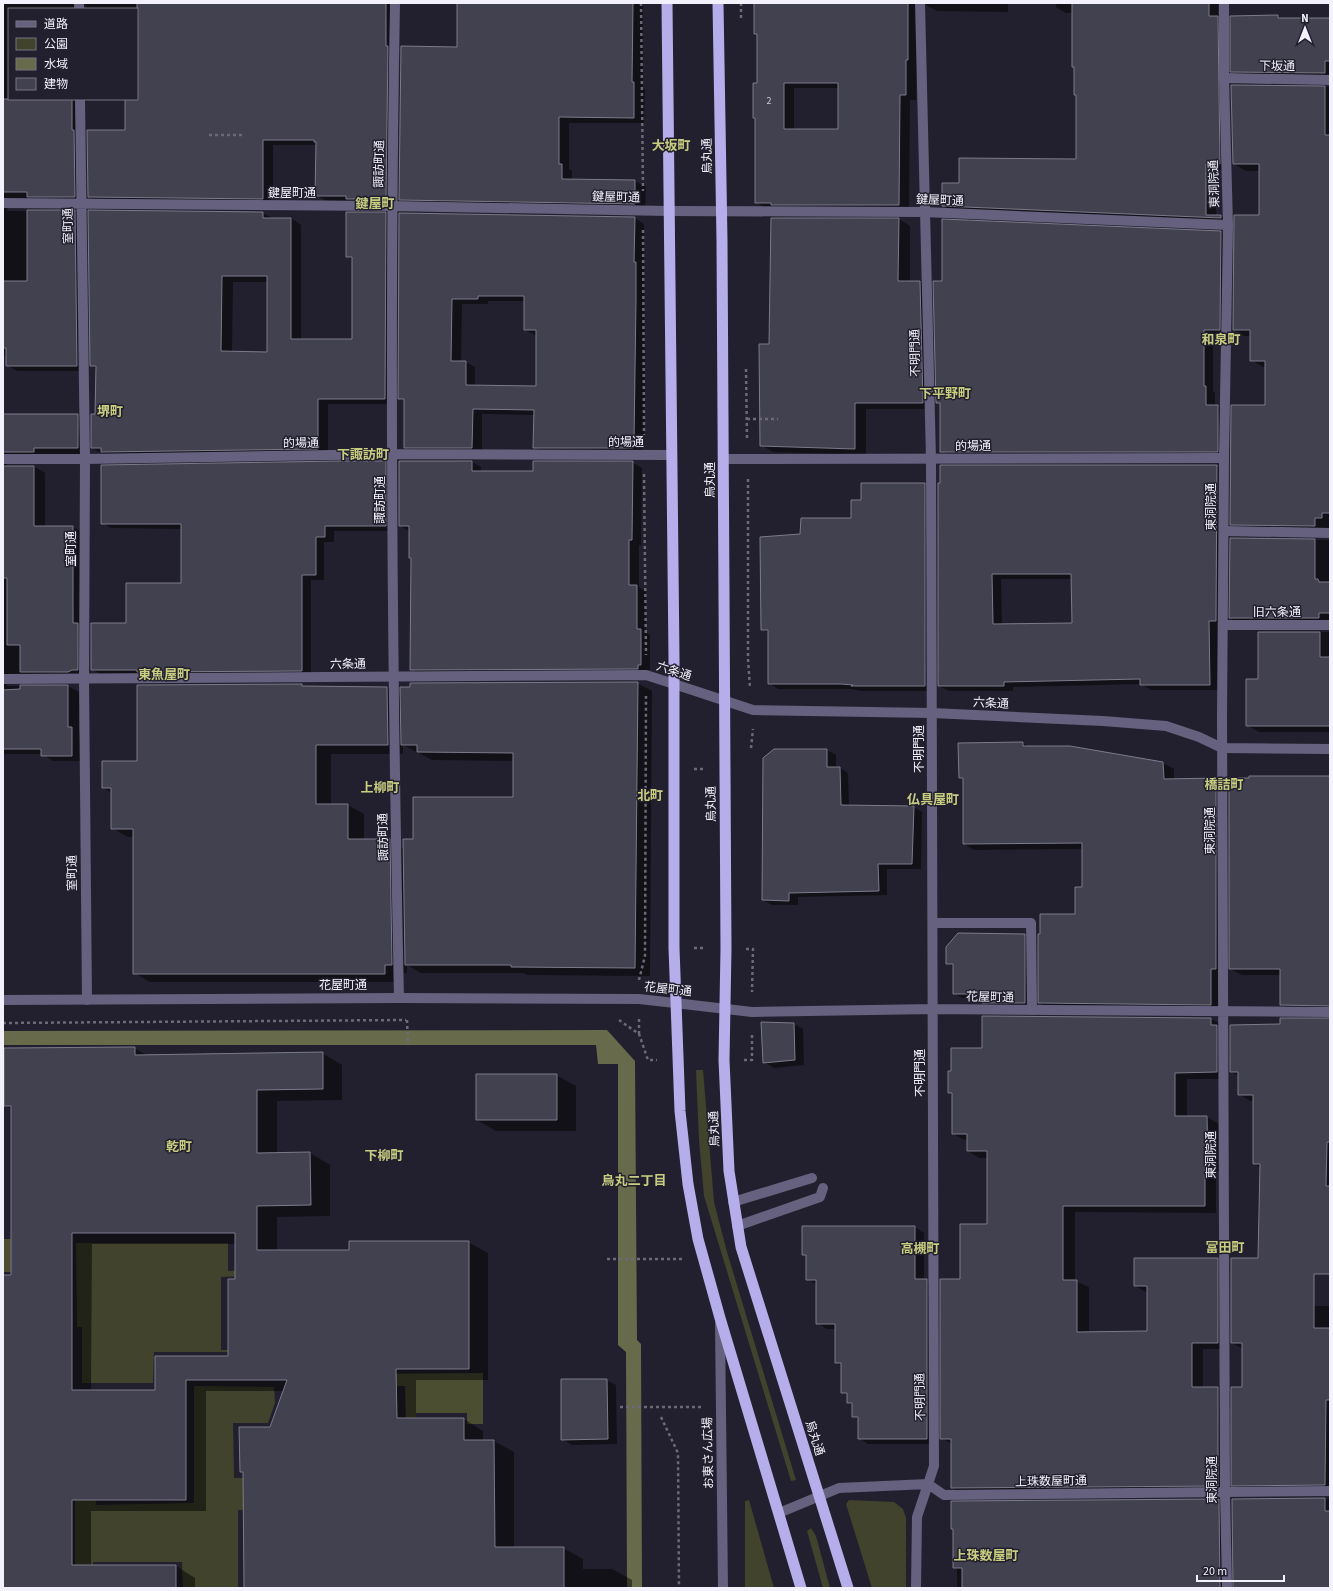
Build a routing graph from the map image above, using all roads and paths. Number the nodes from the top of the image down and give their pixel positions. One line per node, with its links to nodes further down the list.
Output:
1 (395, 3): 15 (street, 諏訪町通)
2 (667, 3): 16 (highway)
3 (718, 3): 17 (highway, 烏丸通)
4 (920, 3): 18 (street, 不明門通)
5 (1224, 3): 6 (street, 東洞院通)
6 (1224, 78): 7 (street, 下坂通); 19 (street, 東洞院通)
7 (1330, 80)
8 (80, 100): 14 (street, 室町通)
9 (209, 135): 10 (path)
10 (225, 135): 11 (path); 12 (path)
11 (245, 135)
12 (225, 139)
13 (3, 203): 14 (street, 鍵屋町通)
14 (81, 204): 15 (street, 鍵屋町通); 26 (street, 室町通)
15 (391, 206): 16 (street, 鍵屋町通); 22 (street, 諏訪町通)
16 (668, 211): 17 (street, 鍵屋町通); 23 (highway)
17 (721, 212): 18 (street, 鍵屋町通); 27 (highway, 烏丸通)
18 (924, 212): 19 (street, 鍵屋町通); 28 (street, 不明門通)
19 (1228, 225): 24 (street, 東洞院通)
20 (747, 419): 21 (path)
21 (778, 419)
22 (393, 454): 23 (street, 的場通); 26 (street, 的場通); 35 (street, 諏訪町通)
23 (672, 455): 38 (highway)
24 (1224, 458): 28 (street, 的場通); 29 (street, 東洞院通)
25 (3, 459): 26 (street, 的場通)
26 (85, 459): 37 (street, 室町通)
27 (723, 459): 28 (street, 的場通); 33 (highway, 烏丸通)
28 (931, 459): 40 (street, 不明門通)
29 (1224, 531): 30 (street); 31 (street, 東洞院通)
30 (1330, 533)
31 (1223, 625): 32 (street, 旧六条通); 41 (street, 東洞院通)
32 (1330, 625)
33 (724, 658): 34 (path); 39 (highway, 烏丸通)
34 (748, 659)
35 (393, 676): 37 (street, 六条通); 38 (street, 六条通); 51 (street, 諏訪町通)
36 (3, 679): 37 (street, 六条通)
37 (84, 679): 53 (street, 室町通)
38 (674, 684): 39 (street, 六条通); 44 (highway)
39 (724, 700): 40 (street, 六条通); 45 (highway, 烏丸通)
40 (932, 713): 41 (street, 六条通); 46 (street, 不明門通)
41 (1222, 748): 42 (street, 六条通); 58 (street, 東洞院通)
42 (1330, 749)
43 (645, 769): 44 (path)
44 (674, 769): 45 (path); 47 (highway)
45 (724, 769): 48 (highway, 烏丸通)
46 (933, 923): 56 (street, 不明門通); 57 (street)
47 (674, 948): 48 (path); 50 (path); 54 (highway)
48 (726, 949): 49 (path); 55 (highway, 烏丸通)
49 (752, 949)
50 (639, 978)
51 (399, 998): 53 (street, 花屋町通); 54 (street, 花屋町通)
52 (3, 1000): 53 (street, 花屋町通)
53 (87, 1000)
54 (675, 1002): 55 (street, 花屋町通); 71 (highway)
55 (725, 1008): 56 (street, 花屋町通); 68 (highway, 烏丸通)
56 (933, 1009): 57 (street, 花屋町通); 76 (street, 不明門通)
57 (1032, 1010): 58 (street, 花屋町通)
58 (1223, 1012): 59 (street, 花屋町通); 78 (street, 東洞院通)
59 (1330, 1012)
60 (407, 1020): 61 (path); 63 (path); 64 (path)
61 (415, 1020)
62 (611, 1020): 65 (path)
63 (3, 1023)
64 (408, 1045)
65 (648, 1060)
66 (812, 1178): 68 (street)
67 (823, 1188): 69 (street)
68 (734, 1202): 69 (highway, 烏丸通)
69 (738, 1226): 79 (highway, 烏丸通)
70 (607, 1259): 71 (path)
71 (703, 1259): 72 (highway)
72 (720, 1318): 74 (street, お東さん広場); 80 (highway)
73 (620, 1407): 74 (path)
74 (721, 1407): 82 (street, お東さん広場)
75 (661, 1418): 81 (path)
76 (928, 1484): 78 (street, 上珠数屋町通); 79 (street); 85 (street, 不明門通)
77 (1330, 1491): 78 (street, 上珠数屋町通)
78 (1225, 1492): 86 (street, 東洞院通)
79 (820, 1496): 80 (street); 84 (highway, 烏丸通)
80 (780, 1513): 83 (highway)
81 (679, 1588)
82 (723, 1588)
83 (802, 1588)
84 (848, 1588)
85 (916, 1588)
86 (1226, 1588)

